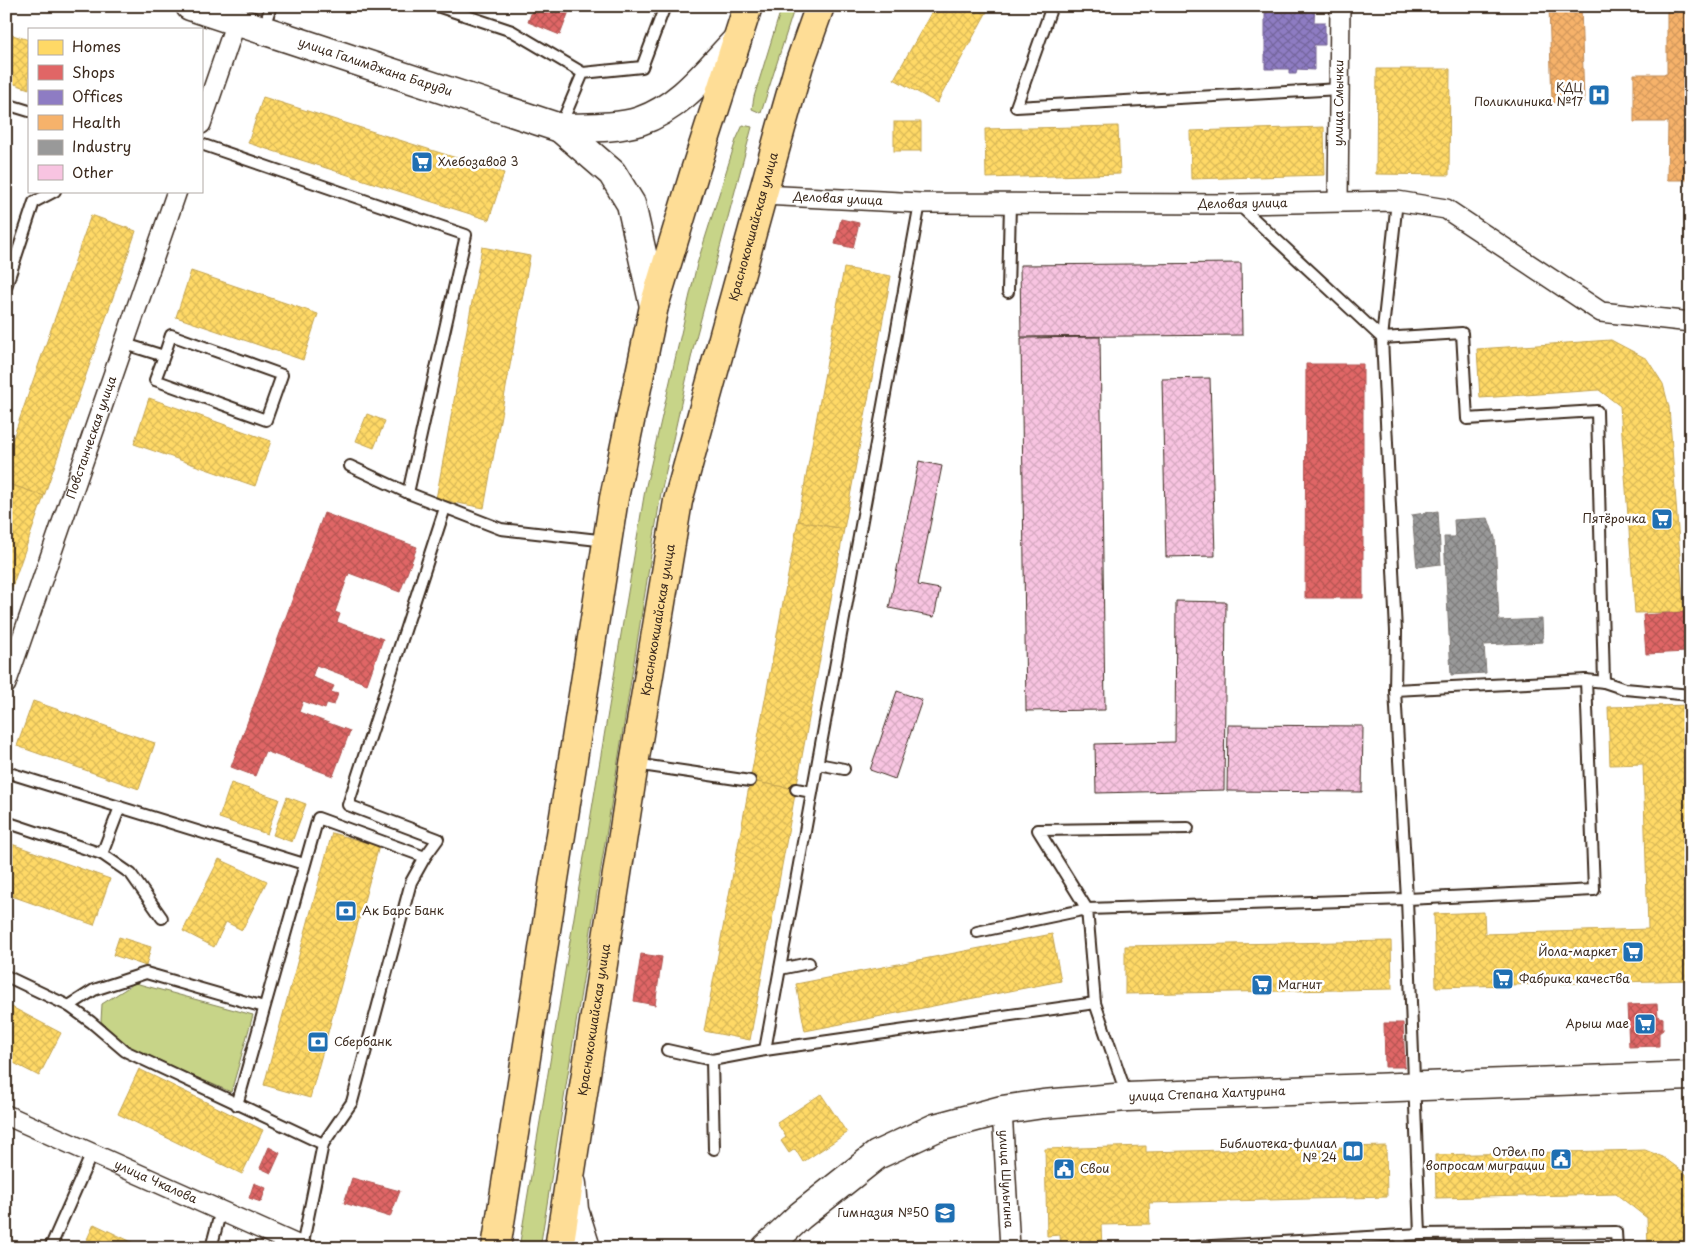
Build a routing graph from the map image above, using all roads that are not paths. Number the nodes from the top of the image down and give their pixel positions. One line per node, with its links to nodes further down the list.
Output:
1 (437, 6): 10 (lane)
2 (665, 6): 10 (lane)
3 (748, 6): 9 (main road)
4 (820, 6): 19 (main road, Краснококшайская улица)
5 (1052, 6): 11 (lane)
6 (1340, 6): 11 (street, улица Смычки)
7 (213, 12): 8 (street, улица Галимджана Баруди); 14 (street)
8 (267, 18): 15 (street, улица Галимджана Баруди)
9 (737, 40): 15 (street, улица Галимджана Баруди); 27 (main road)
10 (583, 73): 15 (lane)
11 (1340, 89): 20 (street, улица Смычки)
12 (6, 104): 13 (lane)
13 (28, 111)
14 (202, 115)
15 (560, 128): 27 (street, улица Галимджана Баруди)
16 (202, 144): 33 (lane)
17 (53, 192): 25 (lane)
18 (178, 192): 30 (street, Повстанческая улица)
19 (764, 195): 22 (street, Деловая улица); 41 (main road, Краснококшайская улица)
20 (1338, 201): 21 (street, Деловая улица); 24 (street, Деловая улица)
21 (1397, 201): 28 (street, Деловая улица); 29 (lane)
22 (920, 203): 23 (street, Деловая улица); 42 (lane)
23 (1010, 204): 24 (street, Деловая улица); 26 (lane)
24 (1238, 204): 29 (lane)
25 (6, 287)
26 (1008, 292)
27 (654, 306): 35 (main road)
28 (1691, 322)
29 (1382, 338): 37 (lane); 39 (lane)
30 (125, 344): 31 (lane); 38 (street, Повстанческая улица)
31 (164, 356): 31 (lane)
32 (350, 466): 33 (lane)
33 (408, 493): 34 (lane)
34 (445, 508): 35 (lane); 52 (lane)
35 (607, 540): 80 (main road)
36 (1586, 680): 37 (lane); 39 (lane); 54 (lane)
37 (1604, 682): 40 (lane)
38 (6, 684)
39 (1395, 690): 54 (lane)
40 (1691, 695)
41 (634, 764): 45 (lane); 76 (main road, Краснококшайская улица)
42 (818, 764): 43 (lane); 47 (lane)
43 (844, 769)
44 (6, 772): 48 (lane)
45 (750, 781)
46 (796, 789): 47 (lane)
47 (812, 792): 59 (lane)
48 (120, 807): 51 (lane); 53 (lane)
49 (6, 822): 51 (lane)
50 (1188, 828): 55 (lane)
51 (102, 854): 56 (lane)
52 (424, 857): 53 (lane); 73 (lane)
53 (304, 864): 63 (lane)
54 (1407, 900): 55 (lane); 68 (lane)
55 (1087, 909): 57 (lane); 61 (lane)
56 (162, 918)
57 (977, 932)
58 (809, 963): 59 (lane)
59 (780, 969): 65 (lane)
60 (6, 976): 62 (lane)
61 (1095, 1003): 65 (lane); 69 (lane)
62 (69, 1006): 63 (lane); 70 (lane)
63 (264, 1007): 70 (lane)
64 (667, 1050): 66 (lane)
65 (765, 1050): 66 (lane)
66 (712, 1060): 74 (lane)
67 (1691, 1076): 68 (street, улица Степана Халтурина)
68 (1414, 1086): 69 (street, улица Степана Халтурина); 78 (lane)
69 (1127, 1097): 71 (street, улица Степана Халтурина)
70 (238, 1105): 73 (lane)
71 (1002, 1110): 86 (street, улица Степана Халтурина); 87 (street, улица Шульгина)
72 (6, 1114): 75 (street, улица Чкалова)
73 (323, 1144): 81 (lane)
74 (714, 1148)
75 (92, 1153): 77 (street, улица Чкалова); 82 (lane)
76 (571, 1172): 84 (main road, Краснококшайская улица); 85 (street)
77 (221, 1210): 81 (street, улица Чкалова); 83 (lane)
78 (1420, 1234): 79 (lane); 90 (lane)
79 (1400, 1235): 88 (lane); 89 (lane)
80 (495, 1244)
81 (303, 1247)
82 (50, 1248)
83 (211, 1248)
84 (559, 1248)
85 (586, 1248)
86 (766, 1248)
87 (1010, 1248)
88 (1176, 1248)
89 (1401, 1248)
90 (1617, 1248)

